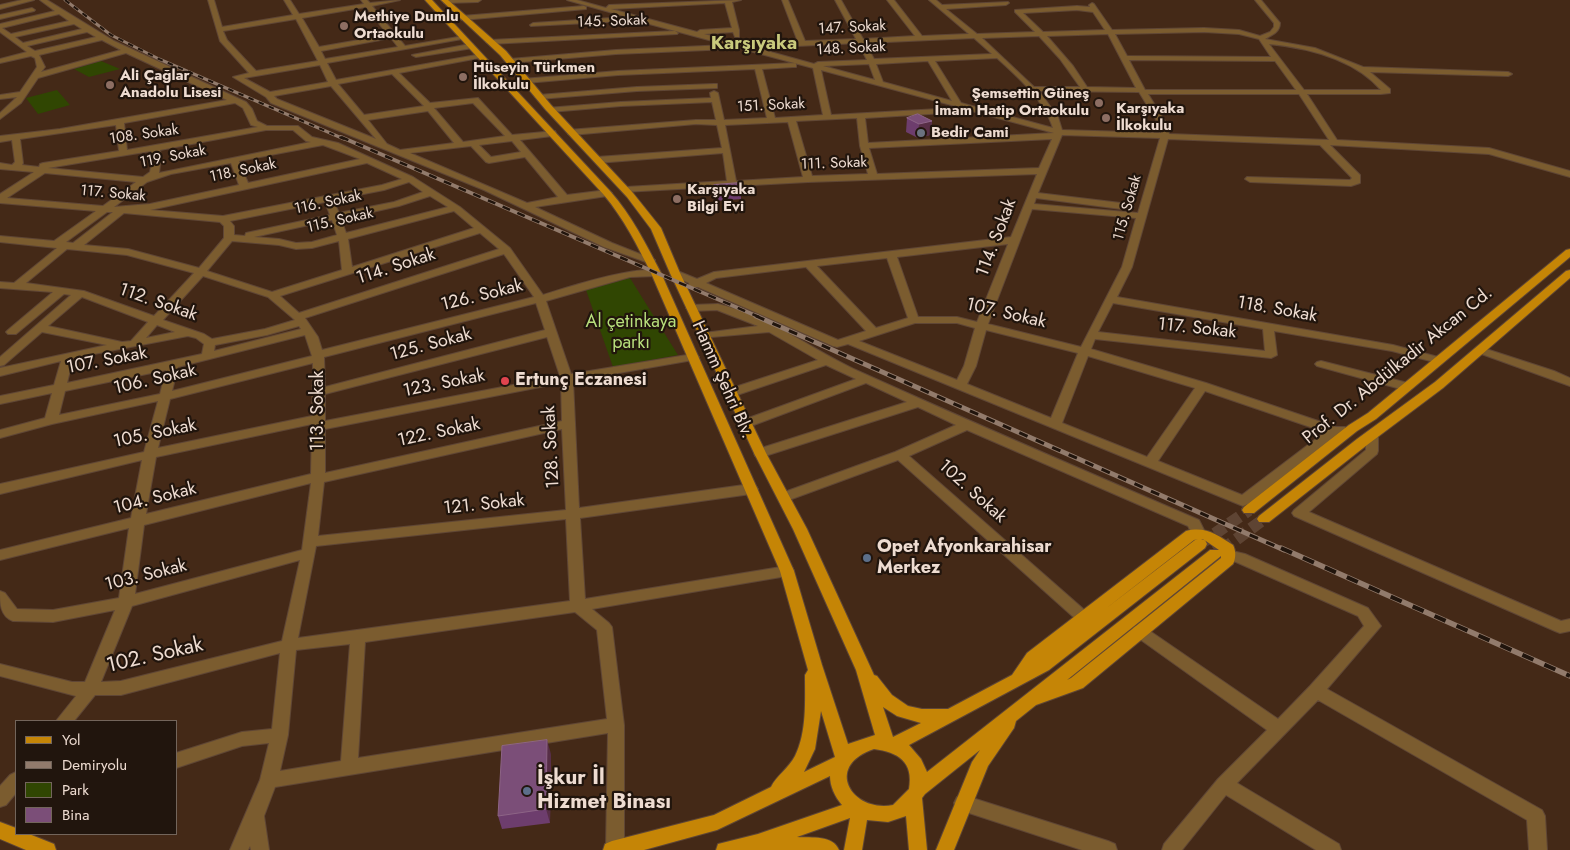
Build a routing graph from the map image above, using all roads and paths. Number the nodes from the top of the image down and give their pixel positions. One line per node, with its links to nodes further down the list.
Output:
1 (17, 0): 21 (street)
2 (31, 0): 21 (street)
3 (43, 0): 22 (street)
4 (211, 0): 36 (street)
5 (286, 0): 28 (street)
6 (397, 0): 18 (street)
7 (428, 0): 46 (main road, Hamm Şehri Blv.)
8 (478, 0): 17 (street)
9 (570, 0): 23 (street)
10 (728, 0): 11 (street); 20 (street); 37 (street)
11 (738, 0)
12 (785, 0): 52 (street)
13 (838, 0): 50 (street)
14 (890, 0): 48 (street)
15 (932, 0): 24 (street)
16 (1258, 0): 49 (street)
17 (445, 1): 30 (main road, Hamm Şehri Blv.)
18 (366, 2): 28 (street); 43 (street)
19 (1004, 2): 24 (street); 25 (street)
20 (618, 3): 23 (street)
21 (0, 5)
22 (51, 6): 26 (street); 29 (street)
23 (595, 7): 27 (street); 31 (street)
24 (941, 7): 44 (street)
25 (1017, 11): 39 (street); 41 (street)
26 (61, 12): 32 (street); 34 (street)
27 (531, 12): 30 (street); 33 (street)
28 (296, 16): 36 (street); 57 (street)
29 (0, 17)
30 (462, 18): 51 (main road, Hamm Şehri Blv.)
31 (635, 18): 33 (street); 38 (street)
32 (77, 21): 35 (street); 42 (street)
33 (533, 25): 47 (street)
34 (0, 28): 42 (street)
35 (90, 29): 45 (street); 53 (street)
36 (219, 30): 77 (street)
37 (736, 30): 38 (street, 145. Sokak); 56 (street)
38 (685, 32): 40 (street, 145. Sokak); 56 (street)
39 (1111, 33): 41 (street, 147. Sokak); 49 (street, 147. Sokak); 62 (street)
40 (616, 35): 47 (street, 145. Sokak); 68 (street)
41 (1042, 35): 44 (street, 147. Sokak); 85 (street)
42 (6, 36): 53 (street)
43 (393, 36): 55 (street); 57 (street)
44 (974, 36): 48 (street, 147. Sokak); 61 (street)
45 (104, 37): 58 (street); 59 (street)
46 (462, 37): 54 (main road, Hamm Şehri Blv.); 55 (street)
47 (534, 38): 51 (street, 145. Sokak)
48 (920, 38): 50 (street, 147. Sokak)
49 (1262, 40): 63 (street); 75 (street, 147. Sokak)
50 (861, 41): 52 (street, 147. Sokak); 69 (street)
51 (490, 42): 65 (main road, Hamm Şehri Blv.)
52 (803, 44): 56 (street, 147. Sokak)
53 (22, 45): 59 (street)
54 (470, 46): 60 (street); 65 (main road, Hamm Şehri Blv.)
55 (406, 47): 60 (street); 67 (street)
56 (740, 47): 68 (street, 147. Sokak); 70 (street)
57 (317, 49): 67 (street)
58 (128, 50): 79 (street); 93 (street)
59 (33, 54): 66 (street); 79 (street)
60 (416, 55): 71 (street)
61 (998, 56): 64 (street, 148. Sokak); 84 (street)
62 (1125, 58): 63 (street); 86 (street)
63 (1276, 58): 87 (street)
64 (930, 59): 69 (street, 148. Sokak); 94 (street)
65 (496, 60): 68 (street, 147. Sokak); 71 (street, 147. Sokak); 80 (main road, Hamm Şehri Blv.); 111 (main road, Hamm Şehri Blv.)
66 (0, 61)
67 (324, 62): 77 (street); 81 (street)
68 (617, 62): 74 (street, 148. Sokak); 80 (street, 148. Sokak)
69 (872, 62): 70 (street, 148. Sokak); 82 (street)
70 (807, 65): 72 (street, 148. Sokak); 73 (street)
71 (422, 66): 76 (street, 147. Sokak)
72 (758, 66): 74 (street, 148. Sokak); 104 (street)
73 (817, 67): 82 (street); 101 (street)
74 (710, 68): 83 (street)
75 (1360, 69): 78 (street); 87 (street, 147. Sokak)
76 (394, 72): 81 (street, 147. Sokak); 95 (street)
77 (254, 74): 88 (street)
78 (1508, 74)
79 (35, 76): 89 (street)
80 (526, 81): 91 (main road, Hamm Şehri Blv.)
81 (333, 83): 88 (street, 147. Sokak); 102 (street)
82 (880, 84): 94 (street)
83 (714, 86): 91 (street); 92 (street)
84 (1034, 89): 85 (street); 112 (street)
85 (1085, 89): 86 (street)
86 (1142, 91): 87 (street); 113 (street)
87 (1302, 93): 120 (street)
88 (269, 95): 122 (street)
89 (22, 96): 90 (street); 100 (street); 107 (street)
90 (0, 97)
91 (539, 97): 96 (main road, Hamm Şehri Blv.)
92 (715, 100): 96 (street); 106 (street)
93 (235, 101): 99 (street); 108 (street)
94 (959, 106): 97 (street)
95 (428, 107): 102 (street); 115 (street); 121 (street)
96 (550, 110): 110 (main road, Hamm Şehri Blv.)
97 (972, 110): 98 (street, 151. Sokak); 112 (street)
98 (861, 115): 101 (street, 151. Sokak); 123 (street)
99 (151, 116): 105 (street); 109 (street)
100 (0, 117)
101 (827, 117): 103 (street, 151. Sokak)
102 (362, 118): 122 (street)
103 (791, 119): 104 (street, 151. Sokak); 140 (street)
104 (772, 120): 106 (street, 151. Sokak)
105 (120, 122): 114 (street); 126 (street)
106 (720, 122): 110 (street, 151. Sokak); 125 (street)
107 (0, 126)
108 (266, 128): 118 (street, 128. Sokak); 124 (street, 108. Sokak)
109 (0, 131)
110 (571, 132): 131 (main road, Hamm Şehri Blv.)
111 (552, 133): 115 (street); 147 (main road, Hamm Şehri Blv.)
112 (1059, 134): 113 (street); 123 (street); 136 (street, 114. Sokak)
113 (1165, 136): 117 (street); 159 (street, 115. Sokak)
114 (16, 138): 116 (street); 133 (street)
115 (512, 138): 119 (street); 128 (street)
116 (0, 139)
117 (1322, 142): 120 (street); 141 (street)
118 (320, 143): 129 (street, 119. Sokak); 130 (street, 128. Sokak)
119 (473, 143): 121 (street); 128 (street)
120 (1335, 143): 137 (street)
121 (460, 144): 127 (street)
122 (384, 145): 127 (street)
123 (864, 146): 138 (street)
124 (155, 148): 126 (street, 108. Sokak); 142 (street)
125 (728, 150): 131 (street); 143 (street)
126 (123, 152): 134 (street, 108. Sokak)
127 (401, 152): 153 (street)
128 (527, 154): 150 (street)
129 (234, 160): 142 (street, 119. Sokak); 144 (street)
130 (369, 160): 139 (street, 128. Sokak); 144 (street, 118. Sokak)
131 (597, 160): 145 (main road, Hamm Şehri Blv.)
132 (0, 166): 133 (street, 119. Sokak)
133 (14, 168): 134 (street, 119. Sokak)
134 (26, 169): 135 (street, 119. Sokak)
135 (43, 170): 142 (street, 119. Sokak); 151 (street)
136 (1042, 171): 138 (street, 111. Sokak); 148 (street, 114. Sokak)
137 (1570, 174)
138 (873, 176): 140 (street, 111. Sokak)
139 (410, 179): 146 (street, 128. Sokak); 149 (street, 117. Sokak)
140 (808, 179): 143 (street, 111. Sokak)
141 (1250, 179)
142 (145, 180): 155 (street)
143 (732, 182): 145 (street, 111. Sokak)
144 (244, 186): 157 (street, 118. Sokak)
145 (626, 190): 176 (main road, Hamm Şehri Blv.)
146 (431, 192): 156 (street, 128. Sokak); 160 (street, 116. Sokak)
147 (607, 193): 150 (street); 171 (main road, Hamm Şehri Blv.)
148 (1032, 195): 154 (street, 114. Sokak); 159 (street)
149 (328, 198): 160 (street); 161 (street, 117. Sokak)
150 (564, 198): 153 (street)
151 (0, 199): 152 (street, 117. Sokak)
152 (15, 202): 155 (street, 117. Sokak); 158 (street)
153 (527, 206): 171 (street)
154 (1028, 206): 159 (street); 166 (street, 114. Sokak)
155 (104, 208): 157 (street, 117. Sokak); 167 (street)
156 (455, 208): 162 (street, 128. Sokak); 163 (street, 115. Sokak)
157 (122, 210): 161 (street, 117. Sokak); 167 (street)
158 (0, 211)
159 (1143, 212): 186 (street, 115. Sokak)
160 (336, 217): 163 (street); 164 (street, 116. Sokak)
161 (223, 219): 164 (street)
162 (482, 229): 168 (street, 128. Sokak); 174 (street)
163 (343, 237): 164 (street, 115. Sokak); 174 (street)
164 (229, 238): 173 (street)
165 (0, 239): 167 (street, 113. Sokak)
166 (1014, 240): 170 (street); 191 (street, 114. Sokak)
167 (67, 245): 173 (street, 113. Sokak); 180 (street)
168 (506, 250): 185 (street, 128. Sokak); 190 (street, 114. Sokak)
169 (1570, 252): 211 (main road, Prof. Dr. Abdülkadir Akcan Cd.)
170 (891, 255): 172 (street); 188 (street)
171 (650, 260): 175 (main road, Hamm Şehri Blv.)
172 (809, 264): 178 (street); 198 (street)
173 (201, 272): 184 (street, 113. Sokak); 189 (street)
174 (347, 272): 184 (street)
175 (656, 273): 185 (street, 126. Sokak); 210 (main road, Hamm Şehri Blv.)
176 (675, 273): 178 (street, 107. Sokak); 183 (main road, Hamm Şehri Blv.)
177 (1570, 273): 205 (main road, Prof. Dr. Abdülkadir Akcan Cd.)
178 (696, 283): 183 (street); 202 (street, 107. Sokak)
179 (0, 285): 180 (street, 112. Sokak)
180 (16, 286): 181 (street, 112. Sokak)
181 (61, 290): 182 (street, 112. Sokak); 195 (street)
182 (80, 293): 189 (street, 112. Sokak); 196 (street)
183 (685, 294): 187 (main road, Hamm Şehri Blv.)
184 (272, 295): 190 (street, 113. Sokak)
185 (540, 299): 197 (street, 128. Sokak); 209 (street, 126. Sokak)
186 (1110, 299): 192 (street, 118. Sokak); 200 (street, 115. Sokak)
187 (691, 308): 193 (street); 201 (main road, Hamm Şehri Blv.)
188 (914, 320): 191 (street, 107. Sokak); 198 (street, 107. Sokak)
189 (154, 321): 199 (street, 112. Sokak); 204 (street)
190 (302, 323): 203 (street, 112. Sokak); 208 (street, 107. Sokak); 209 (street, 113. Sokak)
191 (982, 324): 206 (street, 107. Sokak); 220 (street, 114. Sokak)
192 (1268, 327): 200 (street, 117. Sokak); 211 (street, 118. Sokak)
193 (771, 328): 201 (street); 212 (street)
194 (0, 329): 195 (street)
195 (12, 332): 196 (street)
196 (36, 332): 204 (street); 213 (street)
197 (552, 332): 217 (street, 128. Sokak); 224 (street, 125. Sokak)
198 (873, 332): 202 (street, 107. Sokak)
199 (188, 333): 203 (street, 112. Sokak); 204 (street)
200 (1091, 335): 206 (street, 115. Sokak)
201 (704, 336): 225 (main road, Hamm Şehri Blv.)
202 (847, 340): 220 (street)
203 (210, 343): 208 (street)
204 (129, 344): 207 (street)
205 (1480, 350): 219 (street); 238 (main road, Prof. Dr. Abdülkadir Akcan Cd.)
206 (1084, 351): 221 (street, 107. Sokak); 233 (street, 115. Sokak)
207 (68, 356): 216 (street); 223 (street)
208 (207, 356): 215 (street, 107. Sokak)
209 (318, 356): 224 (street, 113. Sokak); 226 (street, 106. Sokak)
210 (693, 357): 217 (street, 123. Sokak); 245 (main road, Hamm Şehri Blv.)
211 (1438, 360): 222 (main road, Prof. Dr. Abdülkadir Akcan Cd.)
212 (827, 361): 218 (street); 225 (street)
213 (0, 363)
214 (1321, 364): 222 (street)
215 (173, 366): 223 (street, 107. Sokak); 226 (street)
216 (0, 372)
217 (567, 378): 230 (street, 123. Sokak); 232 (street, 128. Sokak)
218 (866, 379): 228 (street); 231 (street)
219 (1570, 382)
220 (960, 386): 233 (street)
221 (1202, 386): 236 (street, 107. Sokak); 242 (street)
222 (1408, 387): 235 (main road, Prof. Dr. Abdülkadir Akcan Cd.)
223 (61, 388): 227 (street, 107. Sokak); 229 (street)
224 (319, 392): 230 (street, 113. Sokak)
225 (733, 392): 231 (main road, Hamm Şehri Blv.)
226 (166, 396): 229 (street, 106. Sokak); 240 (street)
227 (0, 400)
228 (918, 403): 234 (street); 239 (street)
229 (51, 420): 237 (street, 106. Sokak)
230 (319, 422): 240 (street, 105. Sokak); 243 (street, 113. Sokak)
231 (747, 423): 239 (main road, Hamm Şehri Blv.)
232 (568, 424): 243 (street, 122. Sokak); 248 (street, 128. Sokak)
233 (1055, 424): 242 (street)
234 (967, 425): 241 (street); 251 (street)
235 (1353, 428): 236 (street); 247 (main road, Prof. Dr. Abdülkadir Akcan Cd.)
236 (1335, 431): 242 (street)
237 (0, 434)
238 (1372, 436): 249 (main road, Prof. Dr. Abdülkadir Akcan Cd.); 260 (street)
239 (760, 453): 246 (main road, Hamm Şehri Blv.)
240 (150, 454): 244 (street, 105. Sokak); 250 (street)
241 (900, 455): 246 (street); 259 (street, 102. Sokak)
242 (1150, 463)
243 (318, 478): 250 (street, 104. Sokak); 252 (street, 113. Sokak)
244 (0, 489)
245 (751, 489): 248 (street, 121. Sokak); 255 (main road, Hamm Şehri Blv.)
246 (784, 498): 266 (main road, Hamm Şehri Blv.)
247 (1249, 510)
248 (573, 514): 252 (street, 121. Sokak); 258 (street, 128. Sokak)
249 (1264, 520)
250 (137, 522): 254 (street, 104. Sokak); 257 (street)
251 (1200, 539): 253 (main road); 259 (main road); 267 (main road)
252 (309, 548): 257 (street, 103. Sokak); 263 (street, 113. Sokak)
253 (1222, 555): 261 (main road); 269 (street); 270 (main road)
254 (0, 556)
255 (787, 571): 258 (street, 102. Sokak); 264 (main road, Hamm Şehri Blv.)
256 (0, 597): 257 (street, 103. Sokak)
257 (126, 602): 268 (street)
258 (578, 606): 262 (street, 102. Sokak); 274 (street)
259 (1084, 618): 267 (main road)
260 (1570, 625)
261 (1139, 631): 270 (main road); 275 (street)
262 (358, 636): 263 (street, 102. Sokak); 280 (street)
263 (289, 645): 268 (street, 102. Sokak); 276 (street, 113. Sokak)
264 (814, 665): 279 (main road, Hamm Şehri Blv.); 285 (main road)
265 (0, 670): 268 (street, 102. Sokak)
266 (864, 670): 272 (main road); 277 (main road, Hamm Şehri Blv.)
267 (1016, 682): 272 (main road)
268 (90, 690): 273 (street)
269 (1316, 691): 275 (street); 304 (street)
270 (1031, 700): 271 (main road)
271 (1016, 711): 284 (main road); 287 (main road)
272 (954, 715): 277 (main road)
273 (65, 720)
274 (616, 725): 280 (street); 295 (street)
275 (1279, 729): 283 (street)
276 (280, 735): 278 (street); 281 (street, 113. Sokak)
277 (890, 744): 279 (main road); 284 (main road)
278 (178, 760)
279 (842, 760): 285 (main road); 288 (main road)
280 (349, 766): 281 (street)
281 (269, 780): 289 (street, 113. Sokak)
282 (15, 781): 286 (street)
283 (1224, 784): 302 (street); 303 (street)
284 (917, 794): 288 (main road); 299 (main road)
285 (770, 797): 295 (main road)
286 (0, 799)
287 (963, 803): 300 (main road); 301 (street)
288 (858, 808): 291 (main road); 298 (main road)
289 (255, 816): 293 (street, 113. Sokak); 294 (street, 113. Sokak)
290 (18, 835): 292 (main road)
291 (758, 842): 296 (main road); 297 (main road)
292 (48, 850)
293 (239, 850)
294 (260, 850)
295 (613, 850)
296 (725, 850)
297 (830, 850)
298 (853, 850)
299 (918, 850)
300 (945, 850)
301 (1108, 850)
302 (1171, 850)
303 (1332, 850)
304 (1538, 850)

